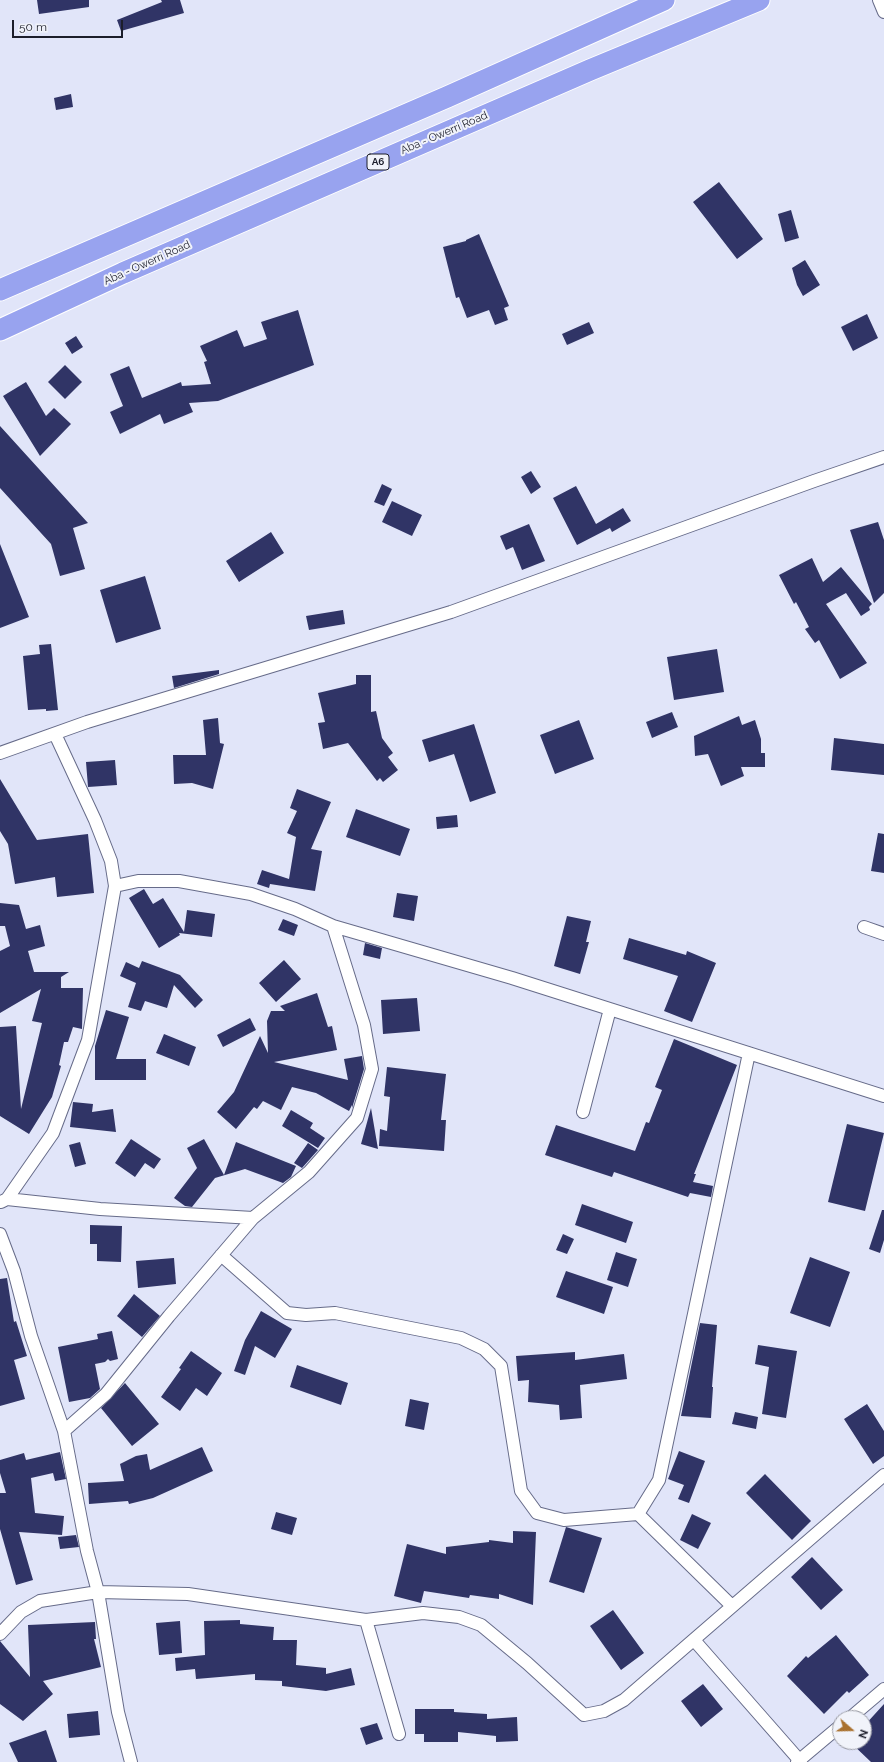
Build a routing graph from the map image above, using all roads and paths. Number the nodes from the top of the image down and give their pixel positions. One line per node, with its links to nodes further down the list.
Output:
1 (664, 0): 5 (highway)
2 (759, 0): 6 (highway, Aba - Owerri Road / A6)
3 (879, 0): 4 (street)
4 (884, 12)
5 (447, 97): 6 (highway); 7 (highway)
6 (456, 128): 8 (highway, Aba - Owerri Road / A6)
7 (0, 290)
8 (0, 330)
9 (884, 457): 10 (street)
10 (55, 734): 11 (street); 12 (street)
11 (0, 753)
12 (115, 886): 13 (street); 20 (street)
13 (333, 926): 16 (street); 21 (street)
14 (864, 928): 15 (street)
15 (884, 934)
16 (610, 1009): 17 (street); 19 (street)
17 (749, 1053): 18 (street); 26 (street)
18 (884, 1096)
19 (583, 1112)
20 (4, 1201): 21 (street)
21 (254, 1218): 23 (street)
22 (0, 1234): 24 (street)
23 (221, 1255): 24 (street); 26 (street)
24 (64, 1431): 27 (street)
25 (884, 1475): 28 (street)
26 (638, 1514): 28 (street)
27 (98, 1592): 29 (street); 30 (street); 37 (street)
28 (732, 1606): 31 (street)
29 (366, 1620): 31 (street); 35 (street)
30 (0, 1634)
31 (694, 1640): 36 (street)
32 (884, 1689): 33 (street)
33 (859, 1710)
34 (832, 1733): 36 (street)
35 (399, 1734)
36 (799, 1761)
37 (132, 1762)

